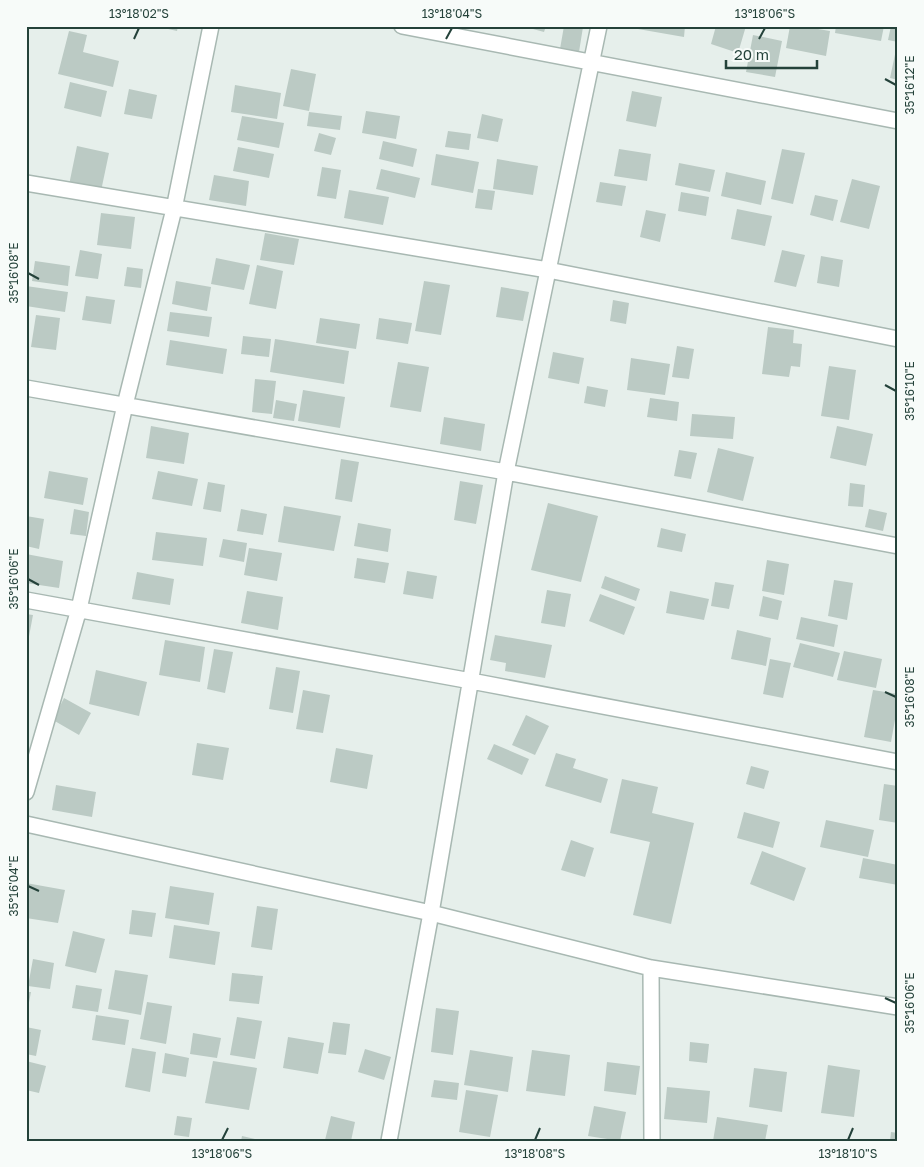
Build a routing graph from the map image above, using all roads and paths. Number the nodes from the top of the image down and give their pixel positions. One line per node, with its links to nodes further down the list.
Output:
1 (211, 26): 7 (street)
2 (402, 26): 4 (street)
3 (599, 26): 4 (street)
4 (592, 63): 5 (street); 8 (street)
5 (898, 121)
6 (26, 183): 7 (street)
7 (174, 209): 8 (street); 11 (street)
8 (548, 270): 9 (street); 12 (street)
9 (898, 339)
10 (26, 388): 11 (street)
11 (125, 405): 12 (street); 15 (street)
12 (506, 472): 13 (street); 16 (street)
13 (898, 546)
14 (26, 600): 15 (street)
15 (79, 609): 16 (street); 18 (street)
16 (470, 680): 17 (street); 20 (street)
17 (898, 762)
18 (26, 792)
19 (26, 824): 20 (street)
20 (431, 913): 21 (street); 23 (street)
21 (651, 968): 22 (street); 24 (street)
22 (898, 1007)
23 (389, 1141)
24 (652, 1141)

